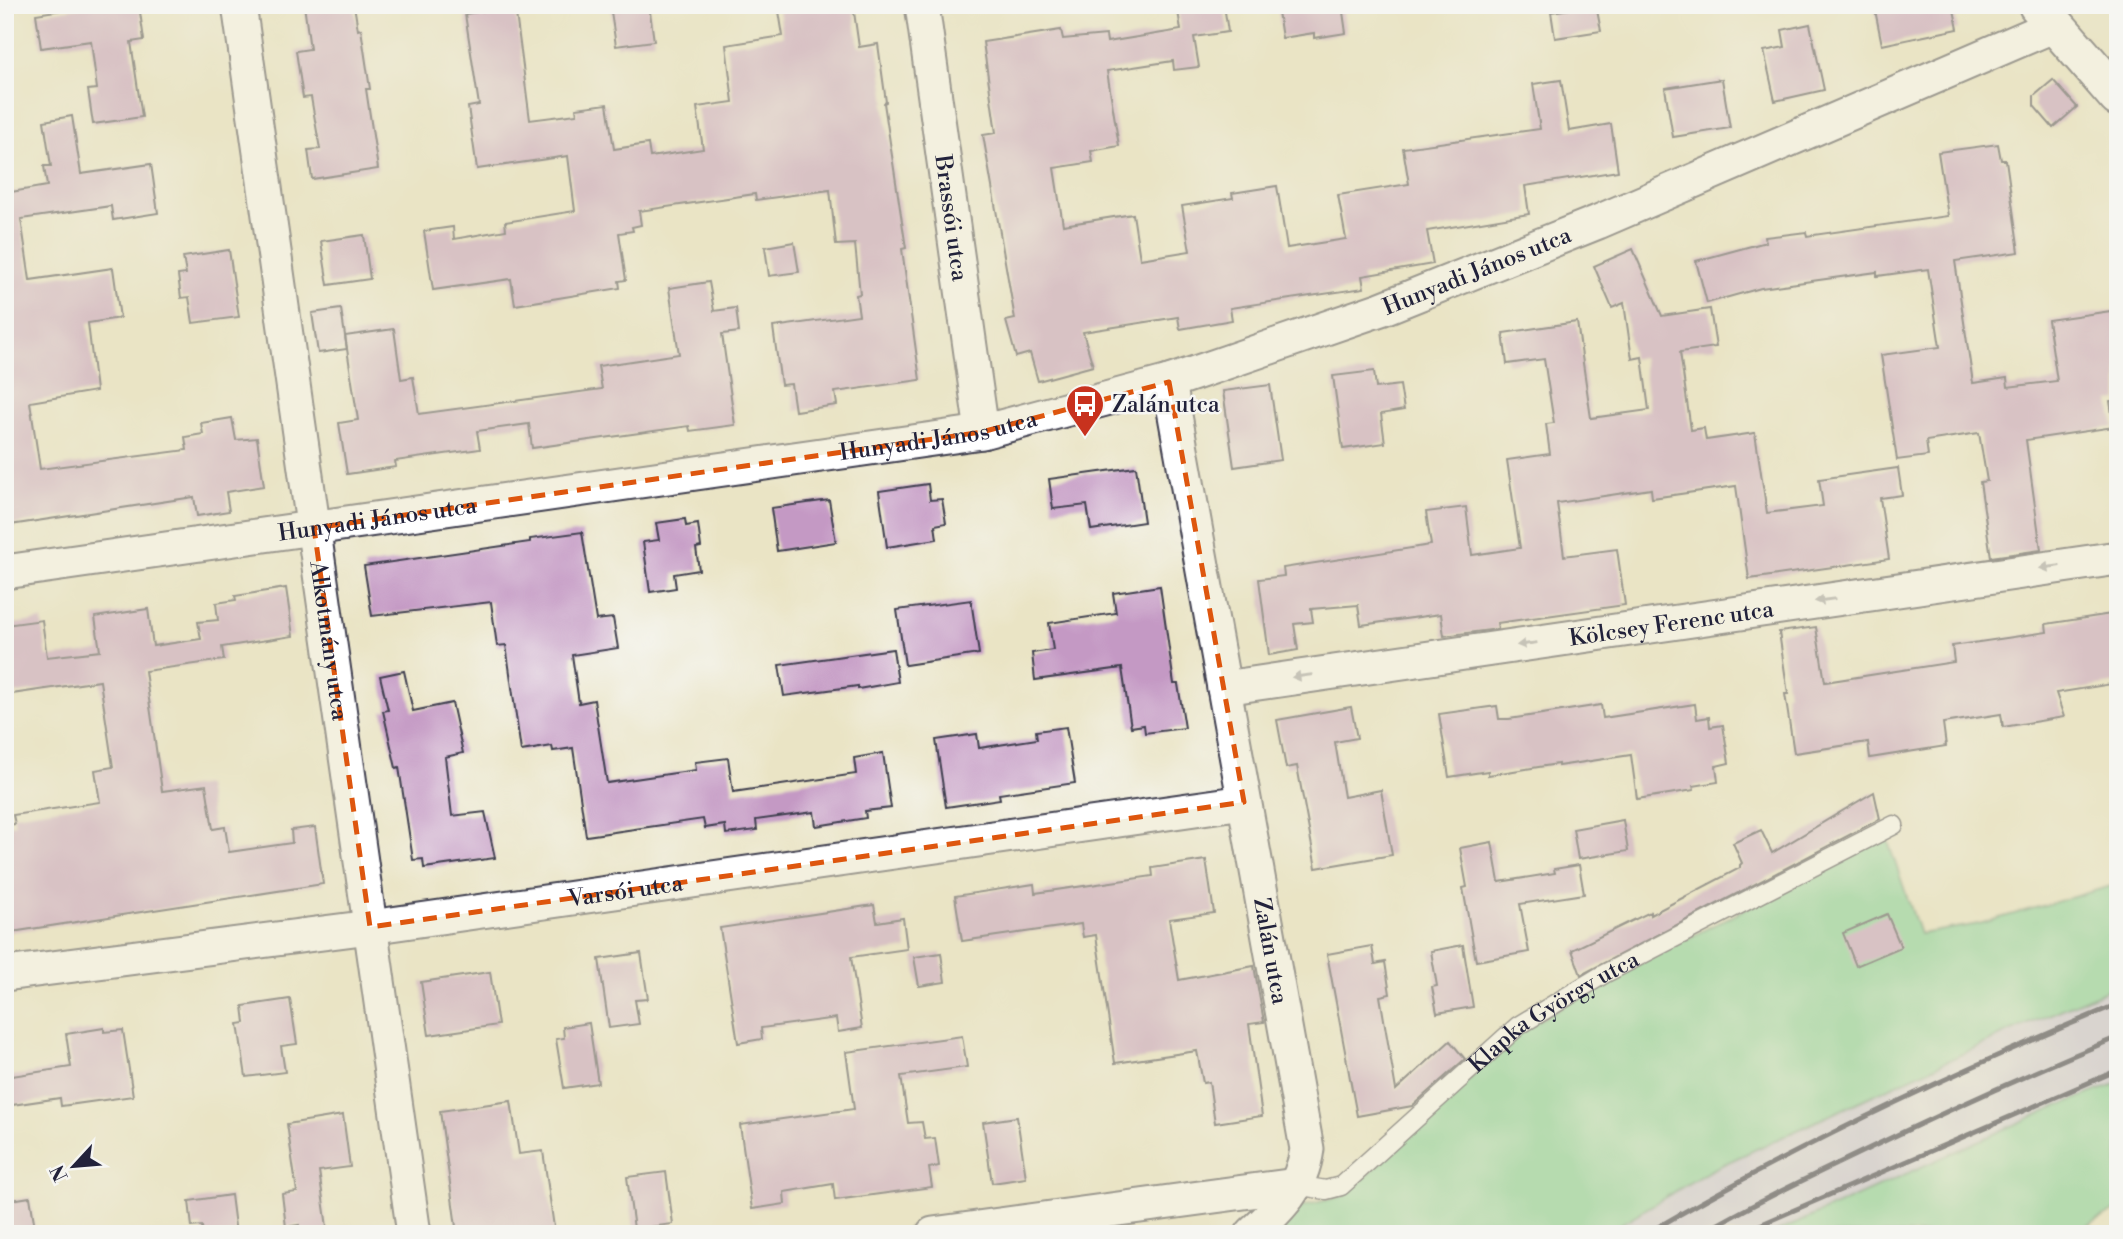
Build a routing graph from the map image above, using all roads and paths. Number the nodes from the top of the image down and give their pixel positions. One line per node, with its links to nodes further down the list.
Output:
1 (239, 5): 7 (street, Alkotmány utca)
2 (922, 5): 6 (street, Brassói utca)
3 (2046, 15): 4 (street); 5 (street, Hunyadi János utca)
4 (2118, 97)
5 (1169, 382): 6 (street, Hunyadi János utca); 10 (street, Zalán utca)
6 (982, 432): 7 (street, Hunyadi János utca)
7 (314, 528): 9 (street, Hunyadi János utca); 13 (street, Alkotmány utca)
8 (2118, 558): 10 (street, Kölcsey Ferenc utca, one-way to 10)
9 (5, 572)
10 (1224, 688): 11 (street, Zalán utca)
11 (1244, 802): 13 (street, Varsói utca); 15 (street, Zalán utca)
12 (1894, 825): 15 (lane, Klapka György utca)
13 (370, 927): 14 (street, Varsói utca); 16 (street, Alkotmány utca)
14 (5, 974)
15 (1296, 1185): 17 (street); 18 (street)
16 (414, 1234)
17 (933, 1234)
18 (1252, 1234)

